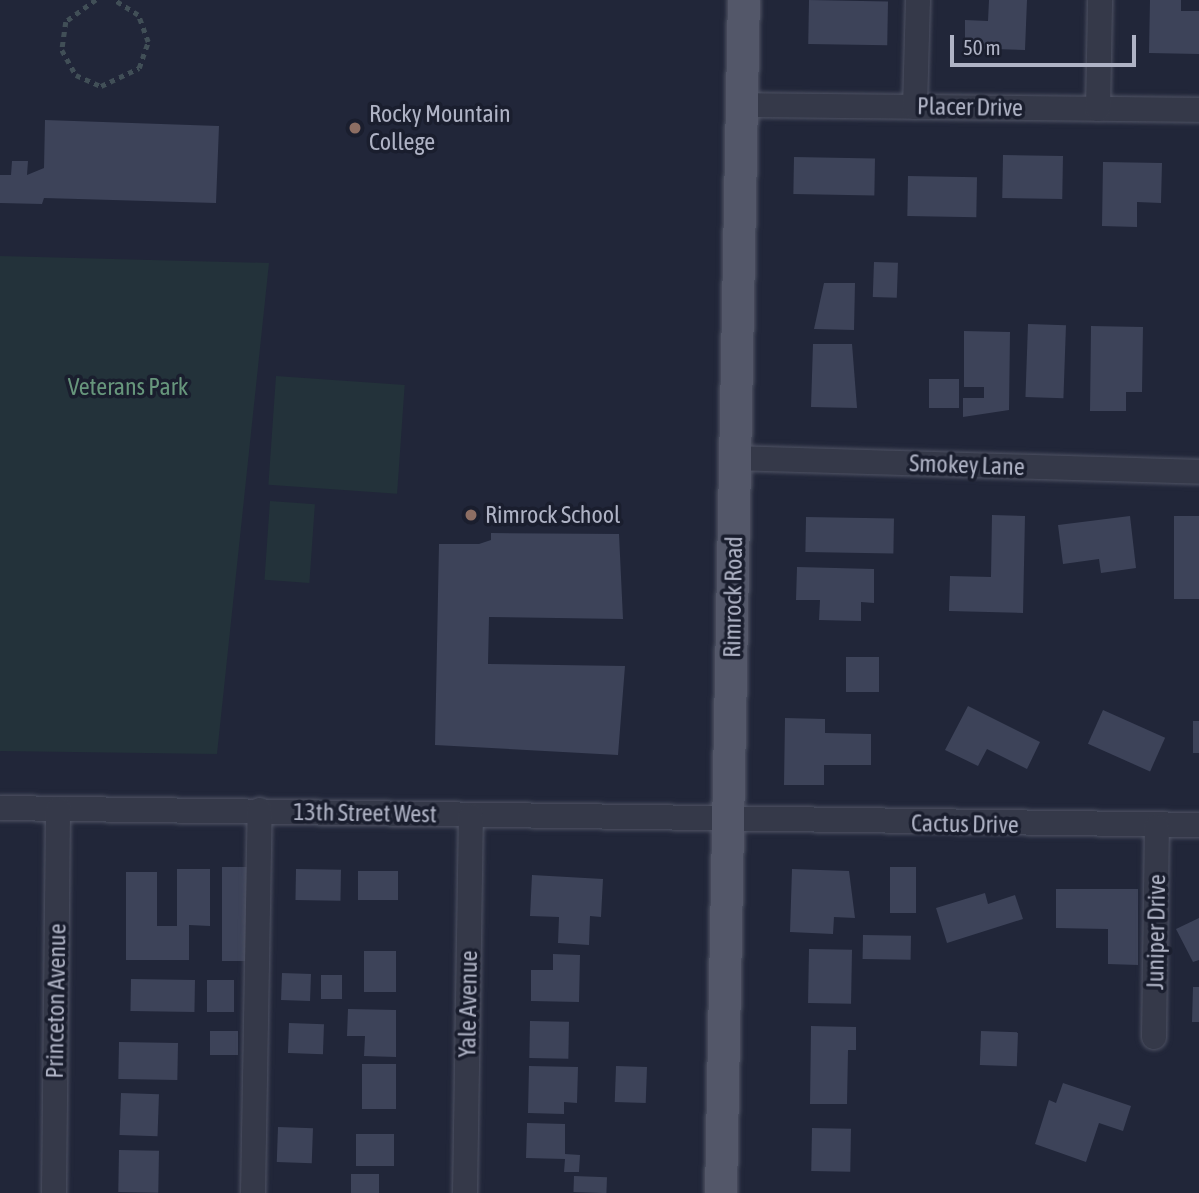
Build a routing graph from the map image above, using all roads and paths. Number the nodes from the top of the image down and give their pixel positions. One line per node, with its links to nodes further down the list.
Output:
1 (94, 0): 2 (path)
2 (114, 0)
3 (744, 0): 6 (main road, Rimrock Road)
4 (918, 0): 7 (street)
5 (1100, 0): 8 (street)
6 (741, 105): 7 (street, Placer Drive); 10 (main road, Rimrock Road)
7 (915, 107): 8 (street, Placer Drive)
8 (1097, 109): 9 (street, Placer Drive)
9 (1199, 110)
10 (735, 458): 11 (street, Smokey Lane); 16 (main road, Rimrock Road)
11 (1199, 472)
12 (0, 808): 13 (street, 13th Street West)
13 (58, 809): 14 (street, 13th Street West); 20 (street, Princeton Avenue)
14 (260, 810): 15 (street, 13th Street West); 21 (street)
15 (471, 816): 16 (street, 13th Street West); 22 (street, Yale Avenue)
16 (731, 820): 18 (street, Cactus Drive); 23 (main road, Rimrock Road)
17 (1199, 825): 18 (street, Cactus Drive)
18 (1157, 827): 19 (street, Juniper Drive)
19 (1154, 1037)
20 (54, 1193)
21 (253, 1193)
22 (465, 1193)
23 (721, 1193)

